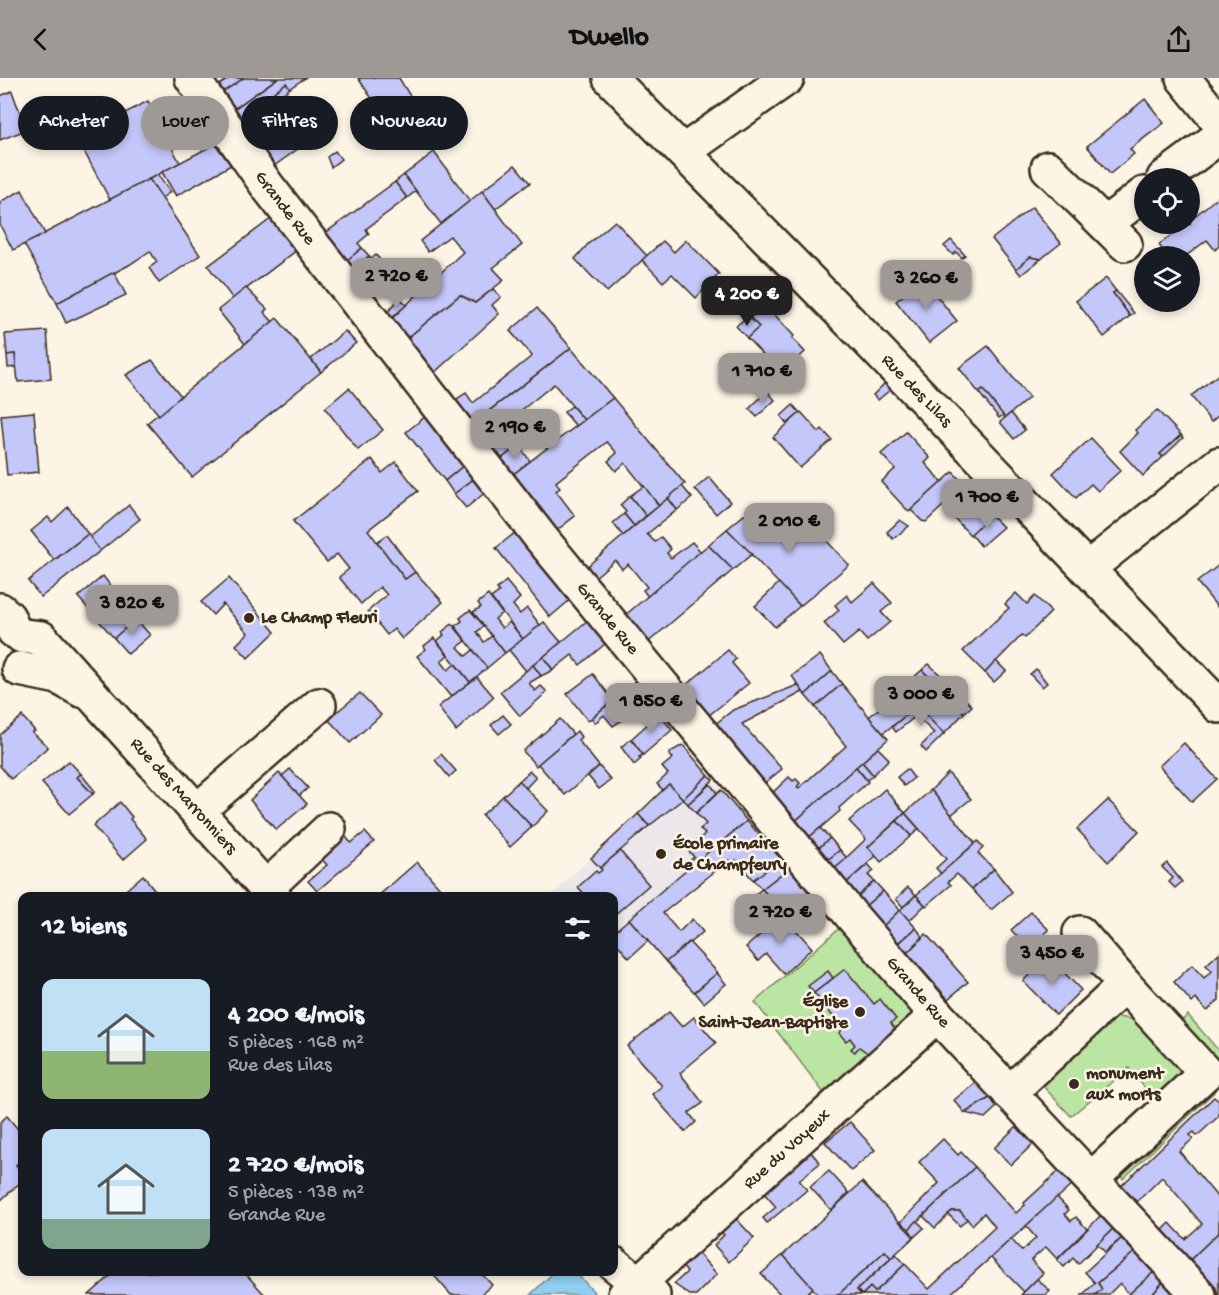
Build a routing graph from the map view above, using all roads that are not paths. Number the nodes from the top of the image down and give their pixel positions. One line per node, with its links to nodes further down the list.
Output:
1 (192, 78): 23 (street, Grande Rue)
2 (610, 78): 7 (street, Rue des Lilas)
3 (787, 78): 7 (street)
4 (1183, 78): 5 (street)
5 (1219, 122)
6 (1219, 136): 9 (street)
7 (683, 152): 12 (street, Rue des Lilas)
8 (1047, 168): 10 (street)
9 (1177, 168)
10 (1134, 208)
11 (1219, 464): 12 (street)
12 (1087, 569): 17 (street, Rue des Lilas)
13 (9, 627): 14 (street); 15 (street, Rue des Marronniers)
14 (6, 673): 15 (street, Rue des Marronniers)
15 (93, 697): 18 (street, Rue des Marronniers)
16 (319, 705): 18 (street)
17 (1219, 706)
18 (197, 812): 20 (street, Rue des Marronniers)
19 (329, 829): 20 (street)
20 (270, 892)
21 (1080, 933): 22 (street)
22 (1125, 985): 24 (street); 25 (street)
23 (937, 1015): 24 (street, Grande Rue); 26 (street, Rue du Voyeux)
24 (1009, 1093): 27 (street, Grande Rue)
25 (1100, 1171)
26 (632, 1284)
27 (1199, 1295)

